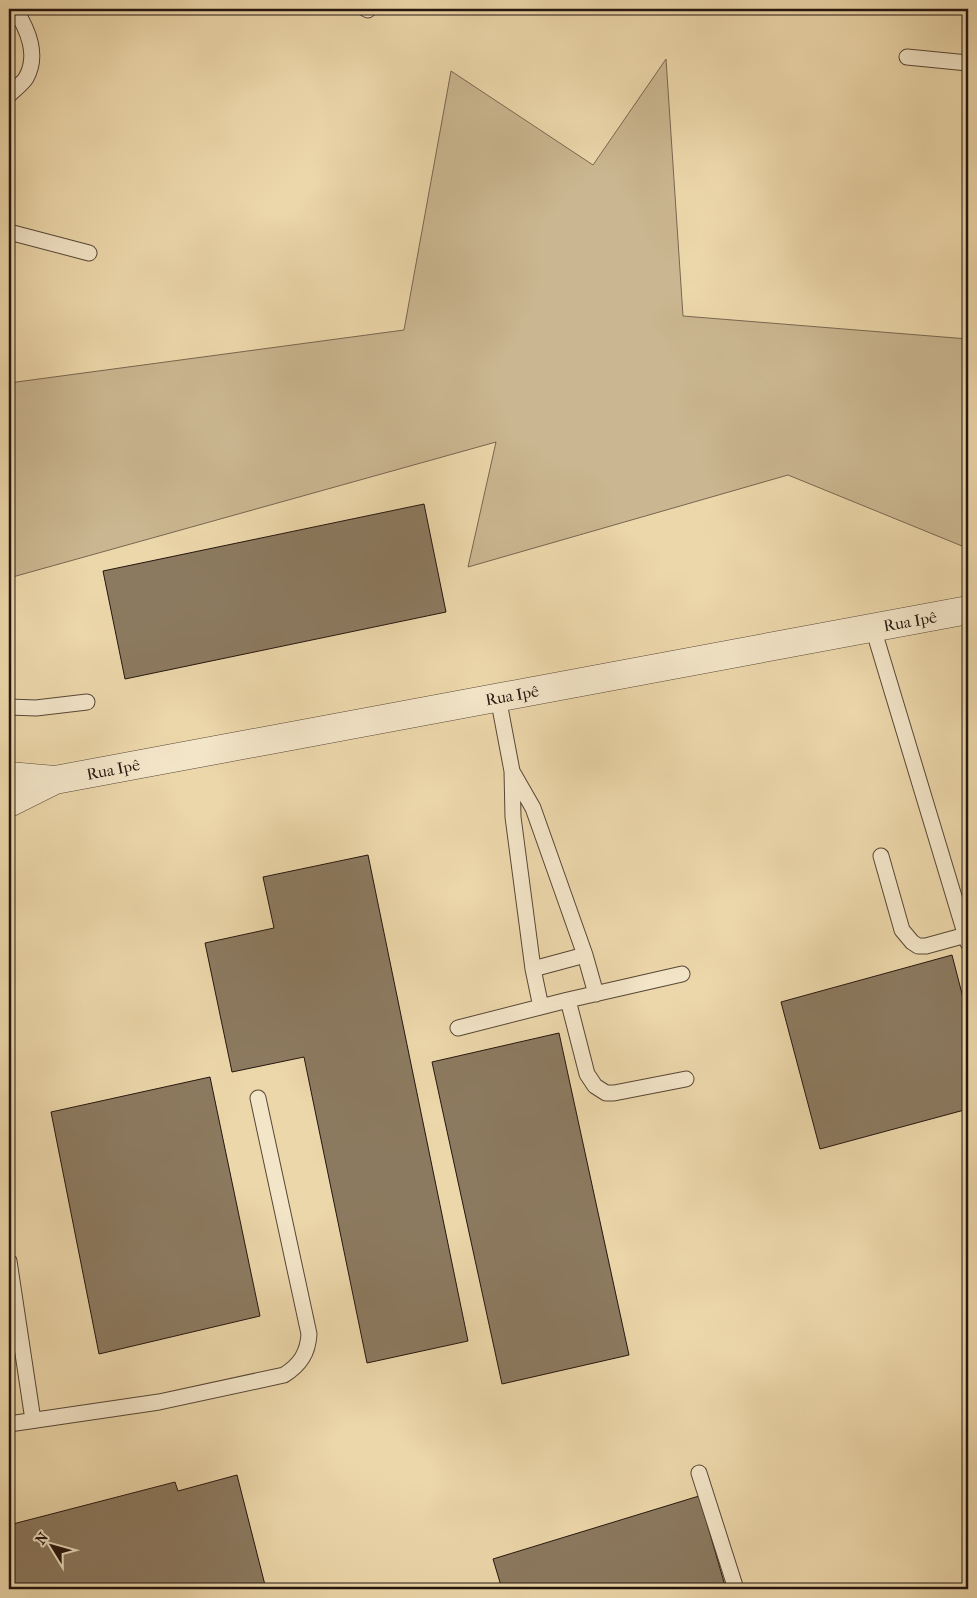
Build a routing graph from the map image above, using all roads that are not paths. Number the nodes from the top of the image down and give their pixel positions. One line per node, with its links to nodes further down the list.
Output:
1 (15, 9): 4 (lane)
2 (907, 58): 3 (lane)
3 (968, 63)
4 (9, 95)
5 (9, 232): 6 (lane)
6 (89, 253)
7 (968, 610): 8 (street, Rua Ipê)
8 (873, 628): 9 (street, Rua Ipê); 17 (lane)
9 (498, 697): 12 (lane); 14 (street, Rua Ipê)
10 (87, 702): 11 (lane)
11 (9, 707)
12 (512, 771): 18 (lane); 19 (lane)
13 (9, 776): 14 (street, Rua Ipê)
14 (55, 780): 15 (street, Rua Ipê)
15 (9, 803)
16 (881, 856): 17 (lane)
17 (967, 939)
18 (585, 955): 19 (lane); 21 (lane)
19 (533, 969): 23 (lane)
20 (682, 974): 21 (lane)
21 (596, 994): 22 (lane)
22 (568, 1000): 23 (lane); 25 (lane)
23 (541, 1007): 24 (lane)
24 (458, 1028)
25 (686, 1079)
26 (258, 1098): 28 (lane)
27 (9, 1261): 28 (lane)
28 (33, 1420): 29 (lane)
29 (9, 1424)
30 (699, 1473): 31 (lane)
31 (736, 1589)

